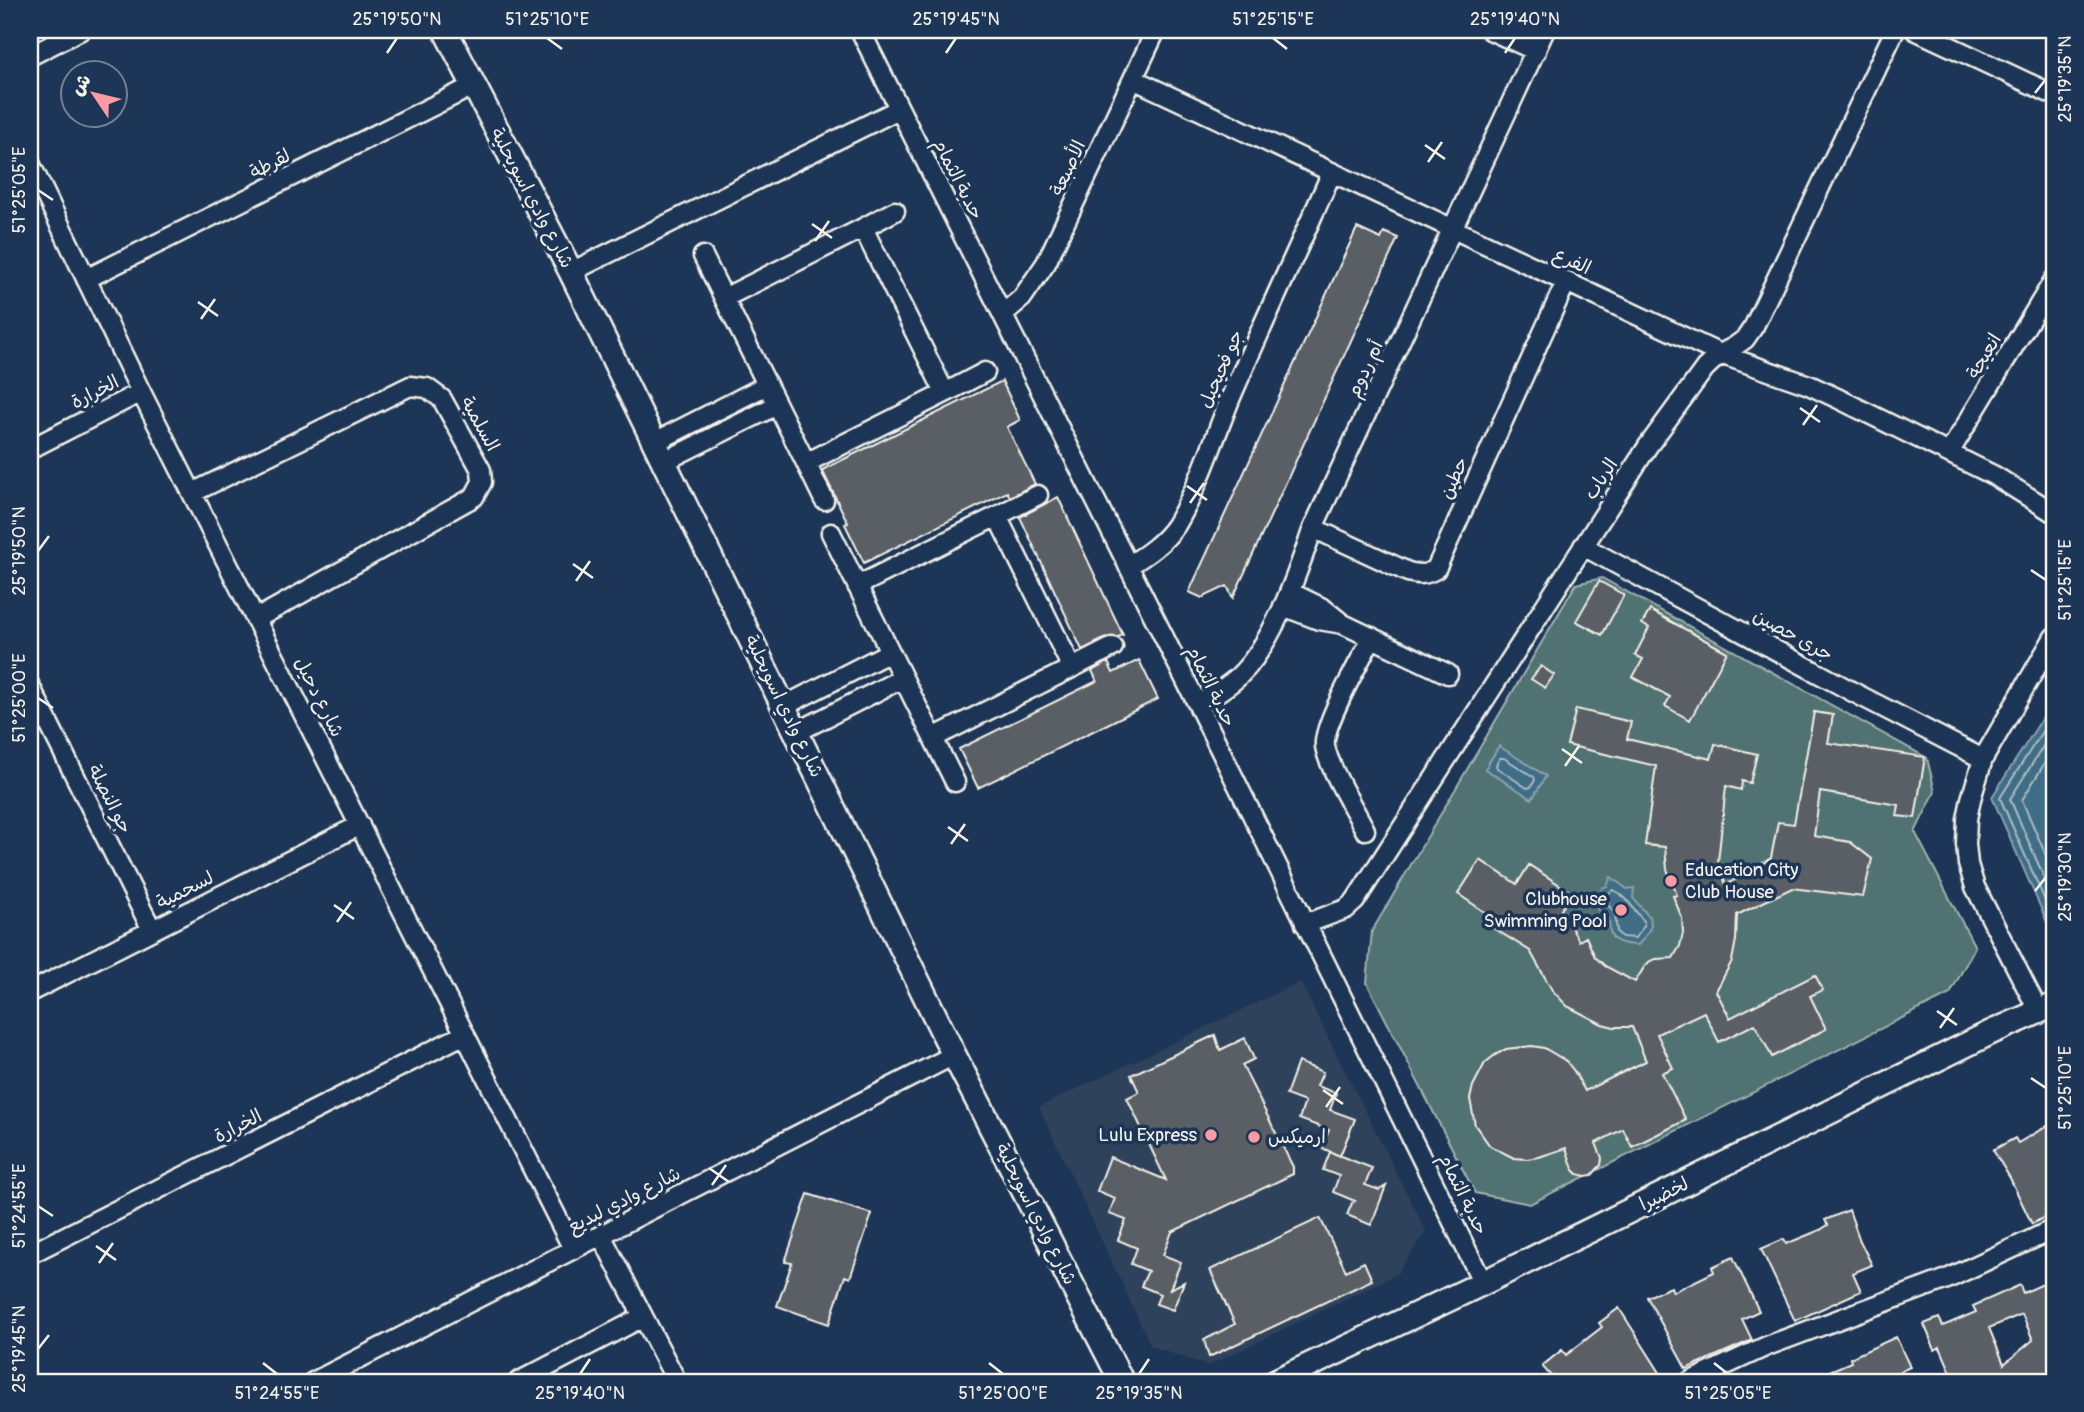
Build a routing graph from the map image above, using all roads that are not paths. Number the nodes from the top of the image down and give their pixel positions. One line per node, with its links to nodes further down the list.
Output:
1 (81, 30): 10 (street)
2 (445, 30): 12 (street, شارع وادي اسويحلية)
3 (860, 30): 14 (street, حدبة الثمام)
4 (1156, 30): 11 (street, الأصبعة)
5 (1490, 30): 9 (street)
6 (1545, 30): 9 (street, أم ردوم)
7 (1895, 30): 27 (street, الرباب)
8 (1915, 30): 13 (street)
9 (1536, 51): 19 (street, أم ردوم)
10 (30, 57)
11 (1133, 79): 16 (street, الفرع); 26 (street, الأصبعة)
12 (473, 86): 21 (street, شارع وادي اسويحلية); 22 (street, لقرطة)
13 (2054, 95)
14 (899, 109): 21 (street); 26 (street, حدبة الثمام)
15 (30, 163): 22 (street, شارع دحيل)
16 (1332, 172): 19 (street, الفرع); 45 (street, جو فحيحيل)
17 (895, 211): 18 (street)
18 (863, 228): 25 (street); 31 (street)
19 (1453, 229): 24 (street, الفرع); 42 (street, أم ردوم)
20 (703, 256): 25 (street)
21 (571, 272): 34 (street, شارع وادي اسويحلية)
22 (86, 279): 30 (street, شارع دحيل)
23 (2054, 280): 35 (street, انعيجة)
24 (1566, 282): 27 (street, الفرع); 42 (street, حطين)
25 (724, 298): 29 (street)
26 (1003, 314): 45 (street, حدبة الثمام)
27 (1720, 354): 35 (street, الفرع); 44 (street, الرباب)
28 (985, 372): 31 (street)
29 (767, 385): 32 (street); 34 (street)
30 (141, 392): 33 (street, الخرارة); 37 (street, شارع دحيل)
31 (945, 393): 36 (street)
32 (777, 405): 34 (street); 36 (street)
33 (30, 449)
34 (660, 452): 58 (street, شارع وادي اسويحلية)
35 (1949, 453): 40 (street, الفرع)
36 (806, 463): 39 (street)
37 (192, 493): 48 (street, شارع دحيل); 48 (street, السلمية)
38 (1038, 495): 41 (street)
39 (824, 500)
40 (2054, 513)
41 (997, 516): 46 (street); 53 (street)
42 (1314, 528): 47 (street, أم ردوم)
43 (831, 533): 46 (street)
44 (1583, 546): 61 (street, جرى حصين); 65 (street, الرباب)
45 (1128, 566): 57 (street, حدبة الثمام)
46 (857, 586): 52 (street)
47 (1287, 599): 49 (street); 57 (street, أم ردوم)
48 (256, 619): 63 (street, شارع دحيل)
49 (1372, 637): 54 (street); 64 (street)
50 (2054, 637): 61 (street)
51 (1113, 647): 53 (street)
52 (890, 652): 55 (street); 58 (street)
53 (1072, 668): 60 (street)
54 (1448, 674)
55 (903, 678): 59 (street); 60 (street)
56 (32, 697): 66 (street, جو النصلة)
57 (1198, 705): 65 (street, حدبة الثمام)
58 (784, 706): 59 (street, شارع وادي اسويحلية)
59 (797, 732): 70 (street, شارع وادي اسويحلية)
60 (933, 738): 62 (street)
61 (1983, 760): 68 (street)
62 (955, 782)
63 (360, 825): 66 (street, لسحمية); 69 (street, شارع دحيل)
64 (1365, 830)
65 (1305, 924): 75 (street, حدبة الثمام)
66 (152, 930): 67 (street, لسحمية)
67 (30, 992)
68 (2047, 1008): 75 (street, لخضيرا)
69 (465, 1034): 73 (street, شارع دحيل); 74 (street, الخرارة)
70 (954, 1055): 72 (street, شارع وادي لبديع); 82 (street, شارع وادي اسويحلية)
71 (2054, 1229): 84 (street)
72 (601, 1235): 73 (street, شارع وادي لبديع); 76 (street)
73 (573, 1249): 78 (street, شارع وادي لبديع)
74 (30, 1254)
75 (1483, 1283): 83 (street, لخضيرا)
76 (643, 1317): 77 (street); 81 (street)
77 (547, 1376): 80 (street)
78 (338, 1377): 79 (street, شارع وادي لبديع)
79 (313, 1382)
80 (518, 1382)
81 (677, 1382)
82 (1122, 1382)
83 (1274, 1382)
84 (1689, 1382)

